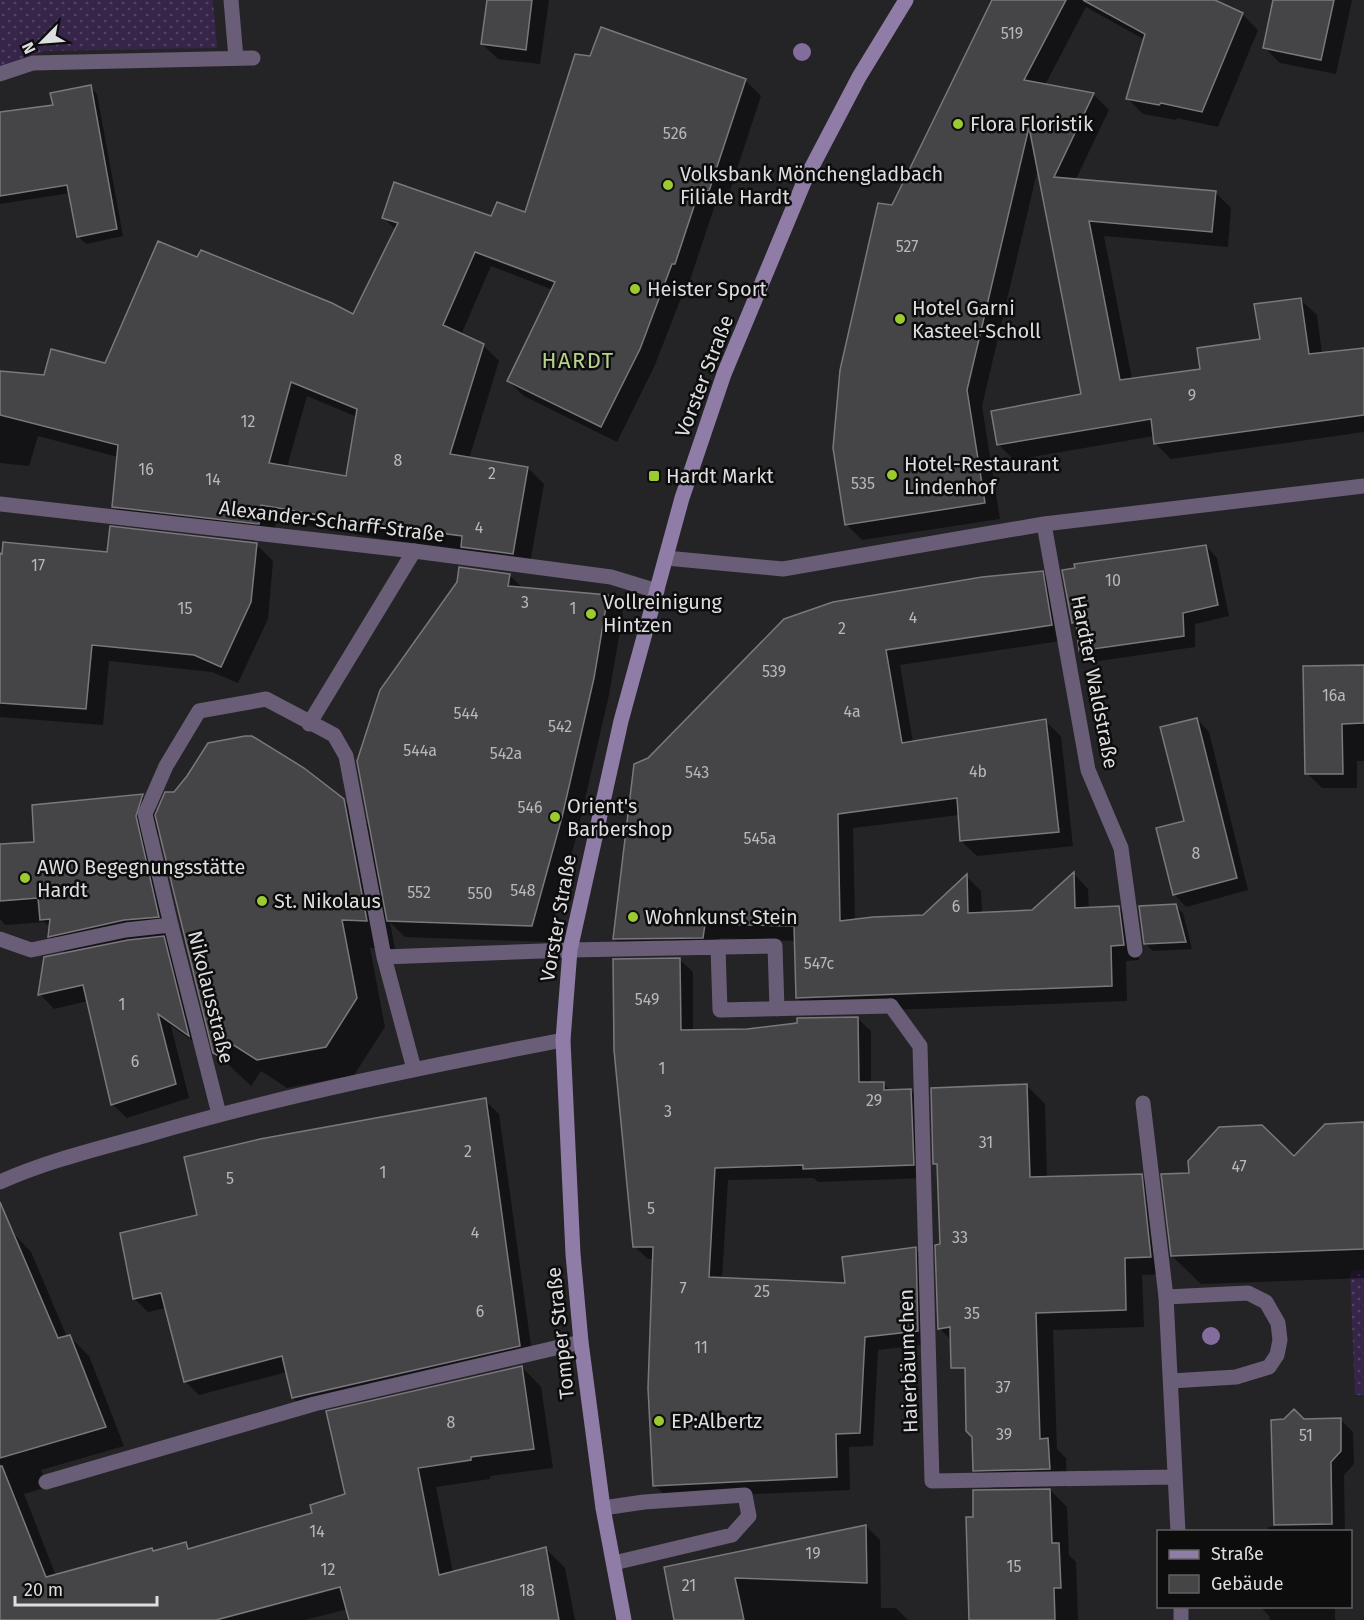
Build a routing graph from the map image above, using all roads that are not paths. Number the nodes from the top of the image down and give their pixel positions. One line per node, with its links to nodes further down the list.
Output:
1 (231, 0): 3 (street)
2 (906, 0): 10 (main road, Vorster Straße)
3 (236, 58): 4 (street); 5 (street)
4 (253, 58)
5 (0, 75)
6 (1364, 486): 8 (street)
7 (0, 504): 9 (street, Alexander-Scharff-Straße)
8 (1044, 524): 10 (street); 17 (street, Hardter Waldstraße)
9 (414, 551): 11 (street, Alexander-Scharff-Straße); 12 (street)
10 (666, 558): 11 (main road, Vorster Straße)
11 (657, 591): 16 (main road, Vorster Straße)
12 (309, 724): 13 (street, Nikolausstraße); 18 (street, Nikolausstraße)
13 (171, 925): 14 (street); 23 (street, Nikolausstraße)
14 (0, 939)
15 (718, 947): 16 (street); 19 (street); 19 (street)
16 (570, 950): 18 (street); 20 (main road, Vorster Straße)
17 (1135, 950)
18 (384, 957): 21 (street, Nikolausstraße)
19 (777, 1009): 28 (street, Haierbäumchen)
20 (563, 1040): 21 (street); 26 (main road, Tomper Straße)
21 (414, 1069): 23 (street)
22 (1143, 1103): 25 (street)
23 (219, 1114): 24 (street)
24 (0, 1182)
25 (1166, 1297): 27 (street); 27 (street)
26 (580, 1342): 29 (street); 30 (main road, Tomper Straße)
27 (1171, 1381): 28 (street)
28 (1175, 1477): 31 (street)
29 (46, 1482)
30 (603, 1508): 32 (main road, Tomper Straße); 32 (street)
31 (1178, 1530)
32 (614, 1563): 33 (main road, Tomper Straße)
33 (624, 1620)

